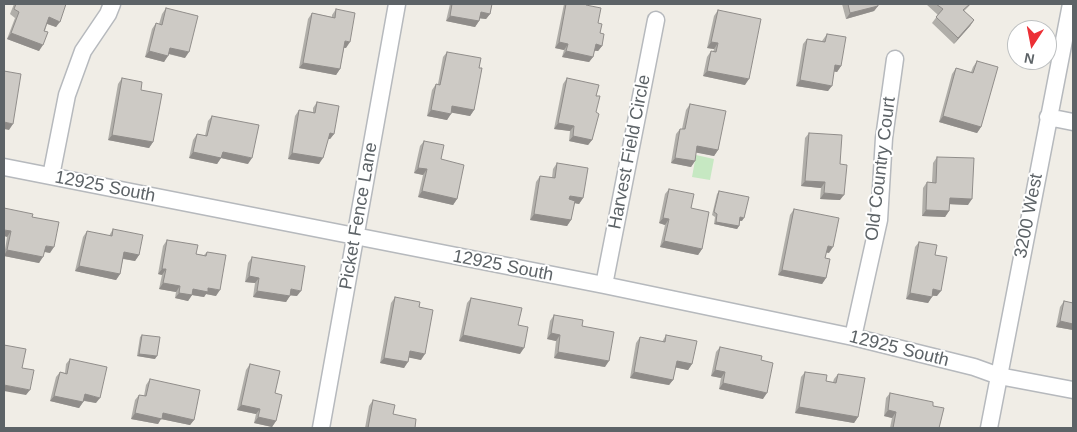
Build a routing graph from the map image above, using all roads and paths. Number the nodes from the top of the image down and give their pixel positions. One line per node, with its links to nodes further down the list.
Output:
1 (112, 4): 9 (street)
2 (397, 4): 10 (street, Picket Fence Lane)
3 (1071, 4): 6 (street, 3200 West)
4 (656, 20): 11 (street, Harvest Field Circle)
5 (895, 59): 12 (street, Old Country Court)
6 (1048, 118): 7 (street); 13 (street, 3200 West)
7 (1073, 122)
8 (4, 167): 9 (street, 12925 South)
9 (51, 176): 10 (street, 12925 South)
10 (356, 238): 11 (street, 12925 South); 15 (street, Picket Fence Lane)
11 (604, 285): 12 (street, 12925 South)
12 (853, 337): 13 (street, 12925 South)
13 (999, 376): 14 (street, 12925 South); 16 (street, 3200 West)
14 (1073, 390)
15 (321, 428)
16 (989, 428)

